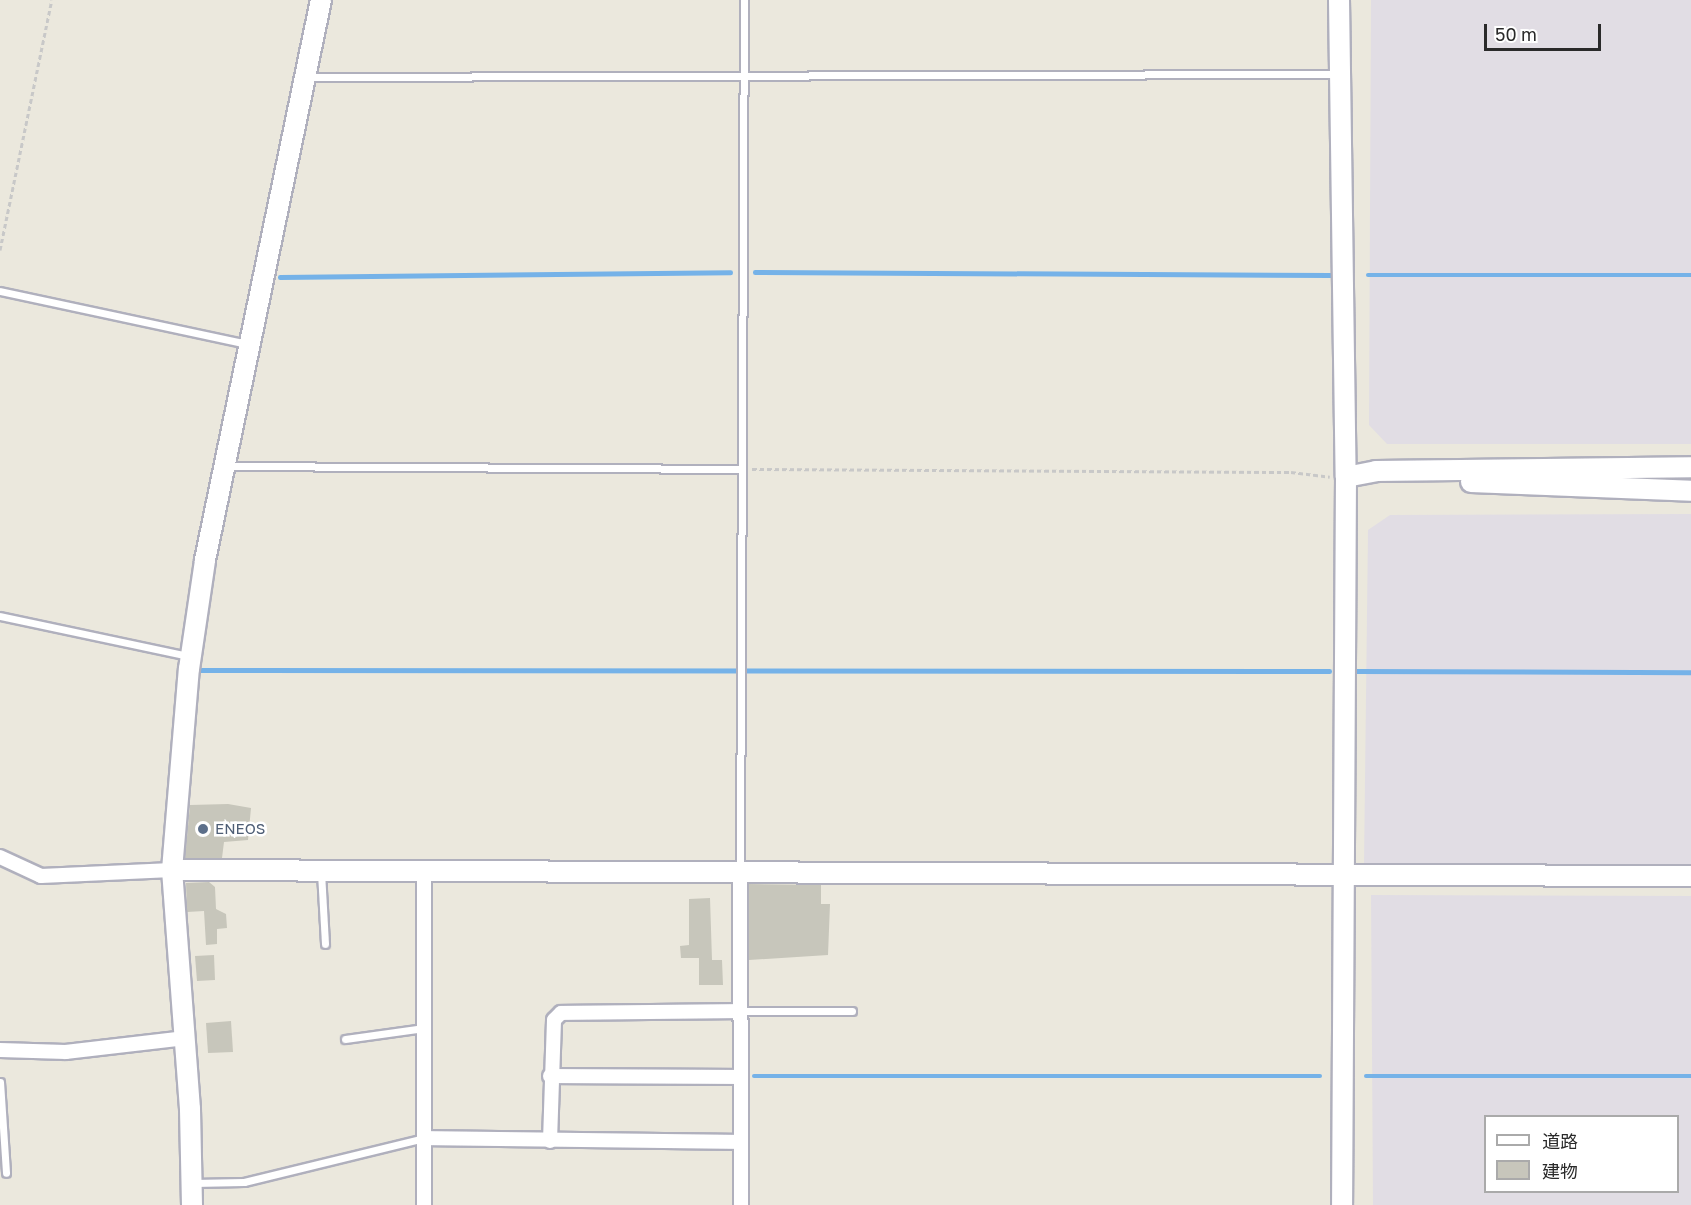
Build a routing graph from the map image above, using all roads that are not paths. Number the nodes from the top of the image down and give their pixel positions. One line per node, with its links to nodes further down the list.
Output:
1 (321, 0): 6 (street)
2 (744, 0): 4 (lane)
3 (1339, 0): 5 (street)
4 (744, 73): 5 (lane); 6 (lane); 11 (lane)
5 (1341, 74): 12 (street)
6 (305, 77): 8 (street)
7 (0, 291): 8 (lane)
8 (251, 347): 9 (street)
9 (226, 466): 11 (lane); 15 (street)
10 (1691, 467): 12 (street)
11 (741, 469): 21 (lane)
12 (1346, 477): 13 (street); 20 (street)
13 (1691, 491)
14 (0, 616): 15 (lane)
15 (191, 657): 17 (street)
16 (0, 857): 17 (street)
17 (172, 870): 18 (street); 27 (street)
18 (321, 871): 19 (street); 23 (lane)
19 (424, 872): 21 (street); 26 (street)
20 (1344, 873): 21 (street); 22 (street); 41 (street)
21 (740, 874): 24 (street)
22 (1691, 876)
23 (325, 944)
24 (739, 1011): 25 (lane); 30 (street); 31 (street)
25 (852, 1011)
26 (424, 1028): 28 (lane); 33 (street)
27 (185, 1038): 29 (street); 37 (street)
28 (345, 1039)
29 (0, 1050)
30 (550, 1076): 31 (street); 34 (street)
31 (739, 1077): 35 (street)
32 (0, 1082): 36 (lane)
33 (424, 1138): 34 (street); 37 (lane); 39 (street)
34 (550, 1141): 35 (street)
35 (740, 1142): 40 (street)
36 (6, 1173)
37 (191, 1183): 38 (street)
38 (192, 1205)
39 (424, 1205)
40 (741, 1205)
41 (1342, 1205)

